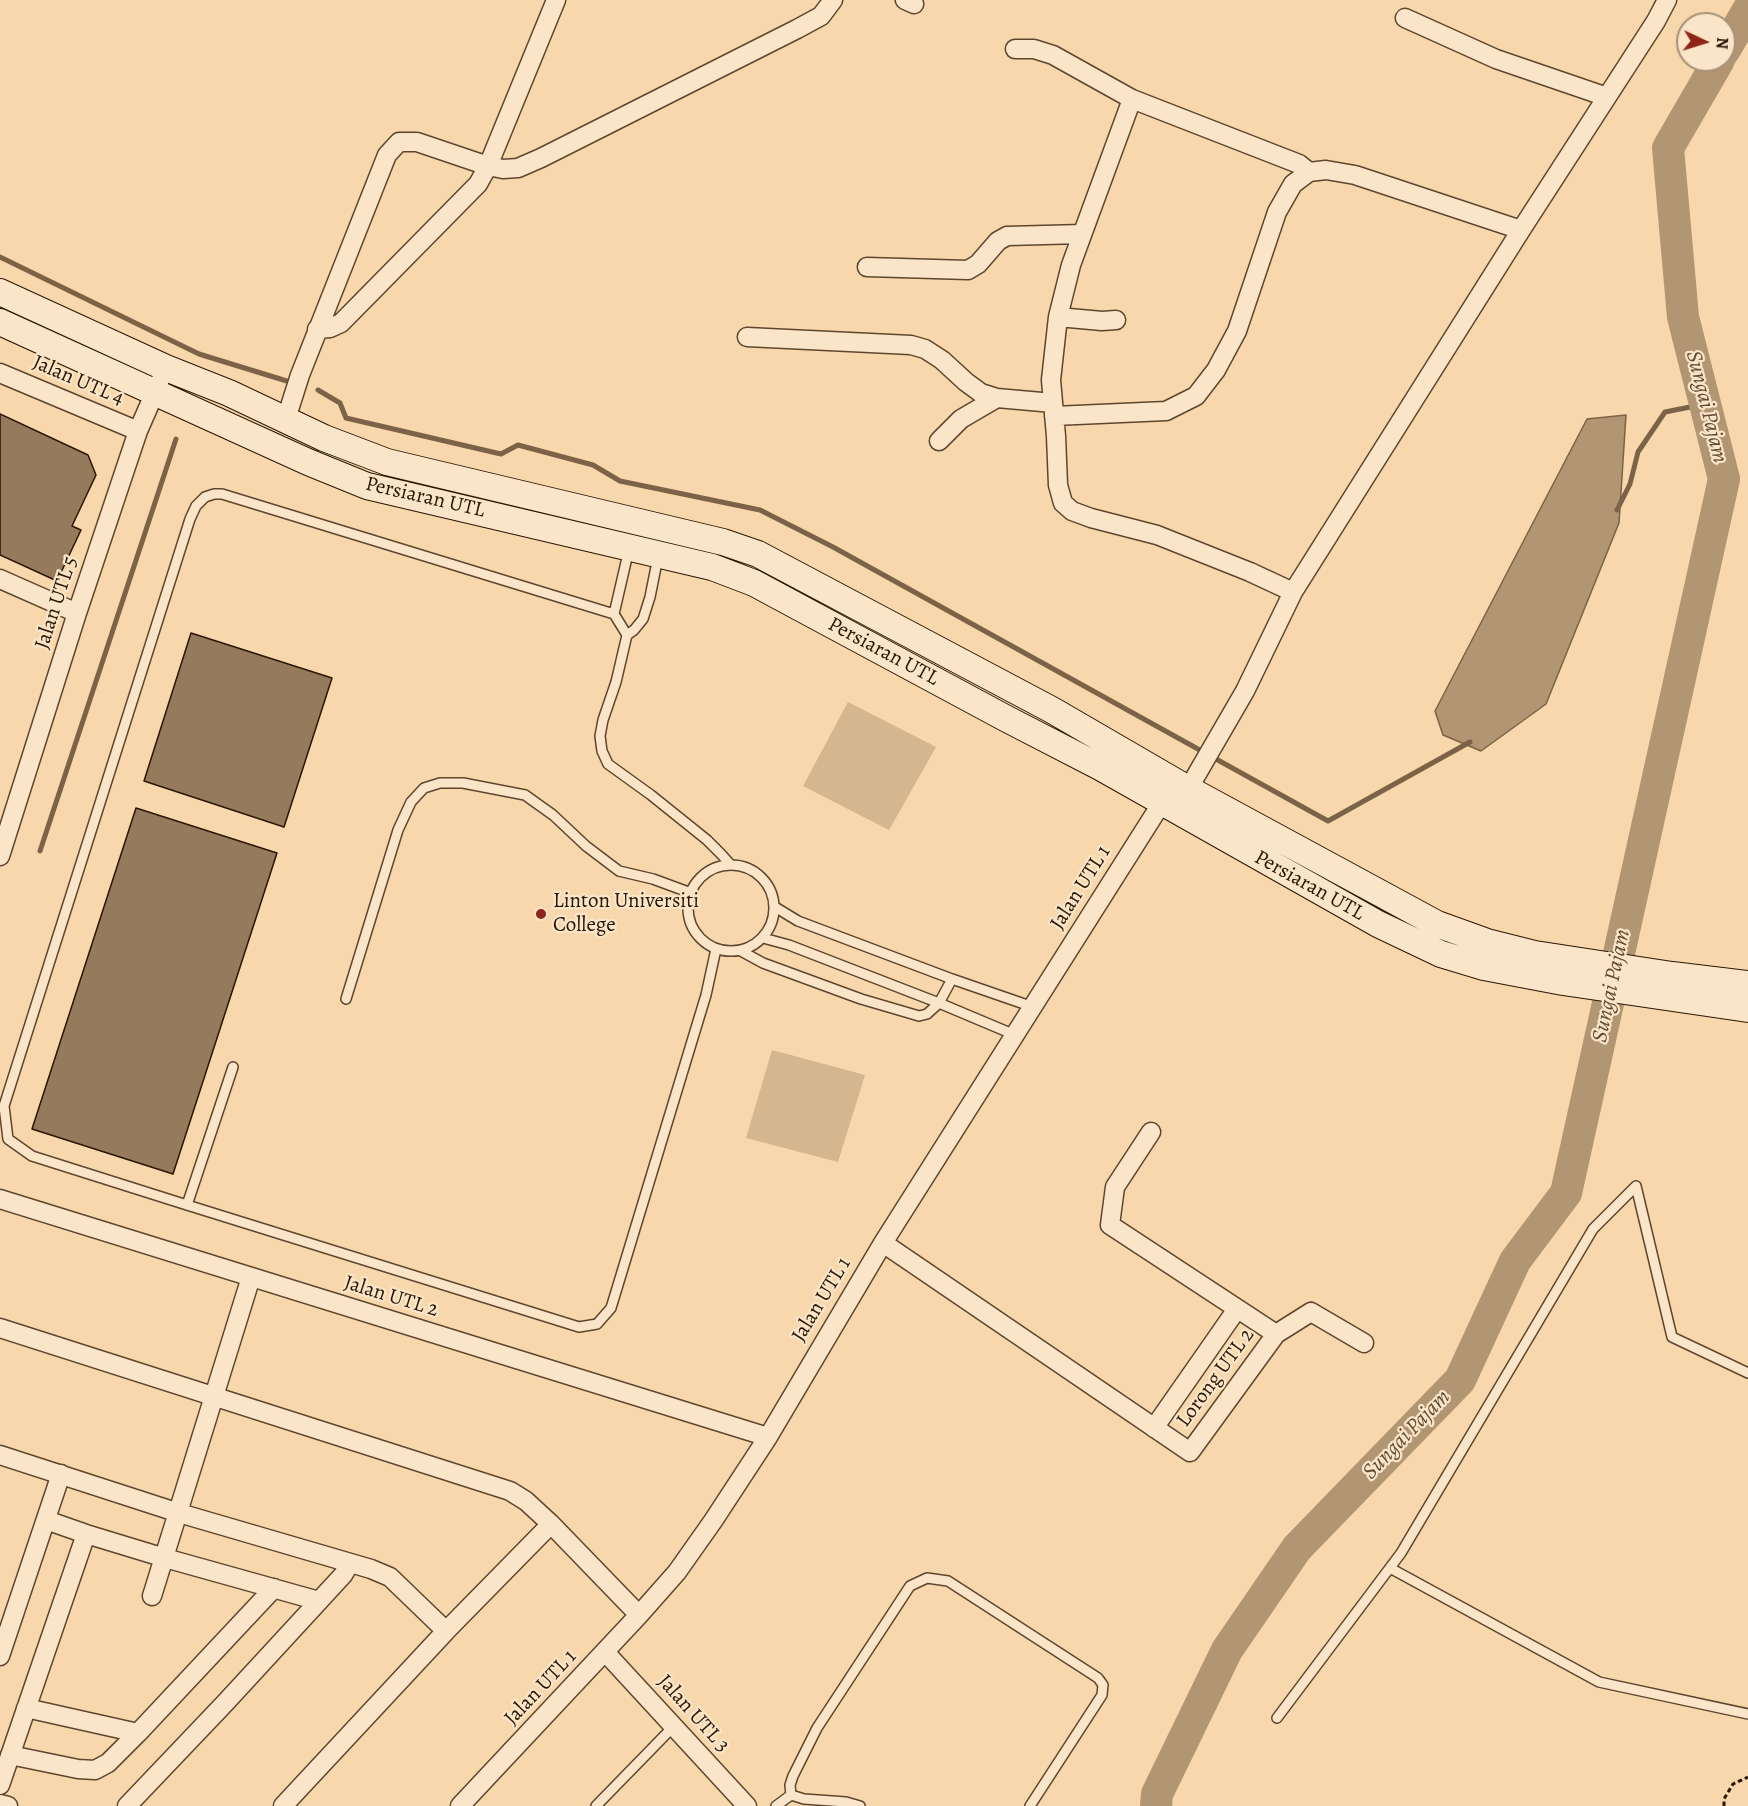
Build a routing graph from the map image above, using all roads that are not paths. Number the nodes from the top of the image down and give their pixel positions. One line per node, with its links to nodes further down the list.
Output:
1 (556, 0): 8 (street)
2 (833, 0): 8 (street)
3 (1667, 0): 6 (street, Jalan UTL 1)
4 (1405, 18): 6 (street)
5 (1015, 49): 7 (street)
6 (1607, 97): 10 (street, Jalan UTL 1)
7 (1132, 99): 9 (street); 11 (street)
8 (488, 166): 17 (street); 17 (street)
9 (1309, 172): 10 (street); 23 (street)
10 (1521, 230): 30 (street, Jalan UTL 1)
11 (1082, 234): 12 (street); 14 (street)
12 (867, 267)
13 (0, 292): 19 (street, Persiaran UTL)
14 (1058, 317): 15 (street); 23 (street)
15 (1116, 320)
16 (0, 322): 21 (street, Persiaran UTL)
17 (317, 329): 24 (street)
18 (747, 337): 22 (street)
19 (166, 368): 21 (street, Jalan UTL 5); 24 (street, Persiaran UTL)
20 (0, 373): 25 (street, Jalan UTL 4)
21 (154, 393): 25 (street, Jalan UTL 5); 27 (street, Persiaran UTL)
22 (997, 398): 23 (street); 26 (street)
23 (1054, 409): 30 (street)
24 (286, 419): 34 (street, Persiaran UTL)
25 (138, 432): 31 (street, Jalan UTL 5)
26 (939, 441)
27 (629, 547): 28 (street, Persiaran UTL); 32 (lane)
28 (658, 554): 33 (lane); 34 (street, Persiaran UTL)
29 (0, 579): 31 (street)
30 (1293, 592): 34 (street, Jalan UTL 1)
31 (77, 613): 35 (street, Jalan UTL 5)
32 (614, 614): 33 (lane); 53 (lane)
33 (627, 636): 36 (lane)
34 (1180, 790): 44 (street, Persiaran UTL); 47 (street, Jalan UTL 1)
35 (0, 856)
36 (730, 864): 37 (lane); 38 (lane)
37 (691, 893): 40 (lane); 45 (lane)
38 (775, 907): 39 (lane); 42 (lane)
39 (763, 938): 41 (lane); 46 (lane)
40 (716, 949): 41 (lane); 53 (lane)
41 (741, 951): 46 (lane)
42 (952, 979): 46 (lane); 47 (lane)
43 (1748, 984): 44 (street)
44 (1670, 986): 48 (street, Persiaran UTL)
45 (346, 999)
46 (939, 1003): 49 (lane)
47 (1033, 1007): 49 (street, Jalan UTL 1)
48 (1748, 1009)
49 (1015, 1035): 54 (street, Jalan UTL 1)
50 (233, 1067): 53 (lane)
51 (1151, 1132): 56 (street, Lorong UTL 2)
52 (0, 1199): 55 (street, Jalan UTL 2)
53 (187, 1205)
54 (883, 1243): 62 (street, Lorong UTL 2); 63 (street, Jalan UTL 1)
55 (251, 1277): 61 (street); 63 (street, Jalan UTL 2)
56 (1237, 1309): 58 (street, Lorong UTL 2); 62 (street)
57 (0, 1328): 61 (street)
58 (1276, 1334): 59 (street); 62 (street, Lorong UTL 2)
59 (1364, 1343)
60 (1748, 1373): 72 (lane)
61 (214, 1398): 66 (street); 68 (street)
62 (1154, 1428)
63 (768, 1437): 76 (street, Jalan UTL 1)
64 (0, 1455): 65 (street)
65 (62, 1474): 66 (street); 67 (street)
66 (179, 1513): 70 (street); 71 (street)
67 (46, 1520): 69 (street); 79 (street)
68 (551, 1524): 76 (street); 77 (street)
69 (86, 1534): 70 (street); 80 (street)
70 (165, 1558): 73 (street); 74 (street)
71 (350, 1563): 75 (street); 77 (street)
72 (1390, 1568): 81 (lane); 82 (lane)
73 (274, 1588): 75 (street); 84 (street)
74 (152, 1596)
75 (319, 1601): 90 (street)
76 (639, 1615): 78 (street, Jalan UTL 1)
77 (446, 1631): 91 (street)
78 (606, 1653): 83 (street, Jalan UTL 3); 92 (street, Jalan UTL 1)
79 (0, 1656)
80 (26, 1708): 84 (street); 85 (street)
81 (1748, 1714)
82 (1276, 1718)
83 (673, 1727): 93 (lane); 94 (street, Jalan UTL 3)
84 (138, 1733): 85 (street)
85 (10, 1755): 86 (street)
86 (0, 1785)
87 (791, 1795): 95 (lane); 96 (lane); 97 (lane)
88 (0, 1804): 89 (street)
89 (8, 1806)
90 (127, 1806)
91 (283, 1806)
92 (460, 1806)
93 (596, 1806)
94 (747, 1806)
95 (776, 1806)
96 (860, 1806)
97 (1030, 1806)

